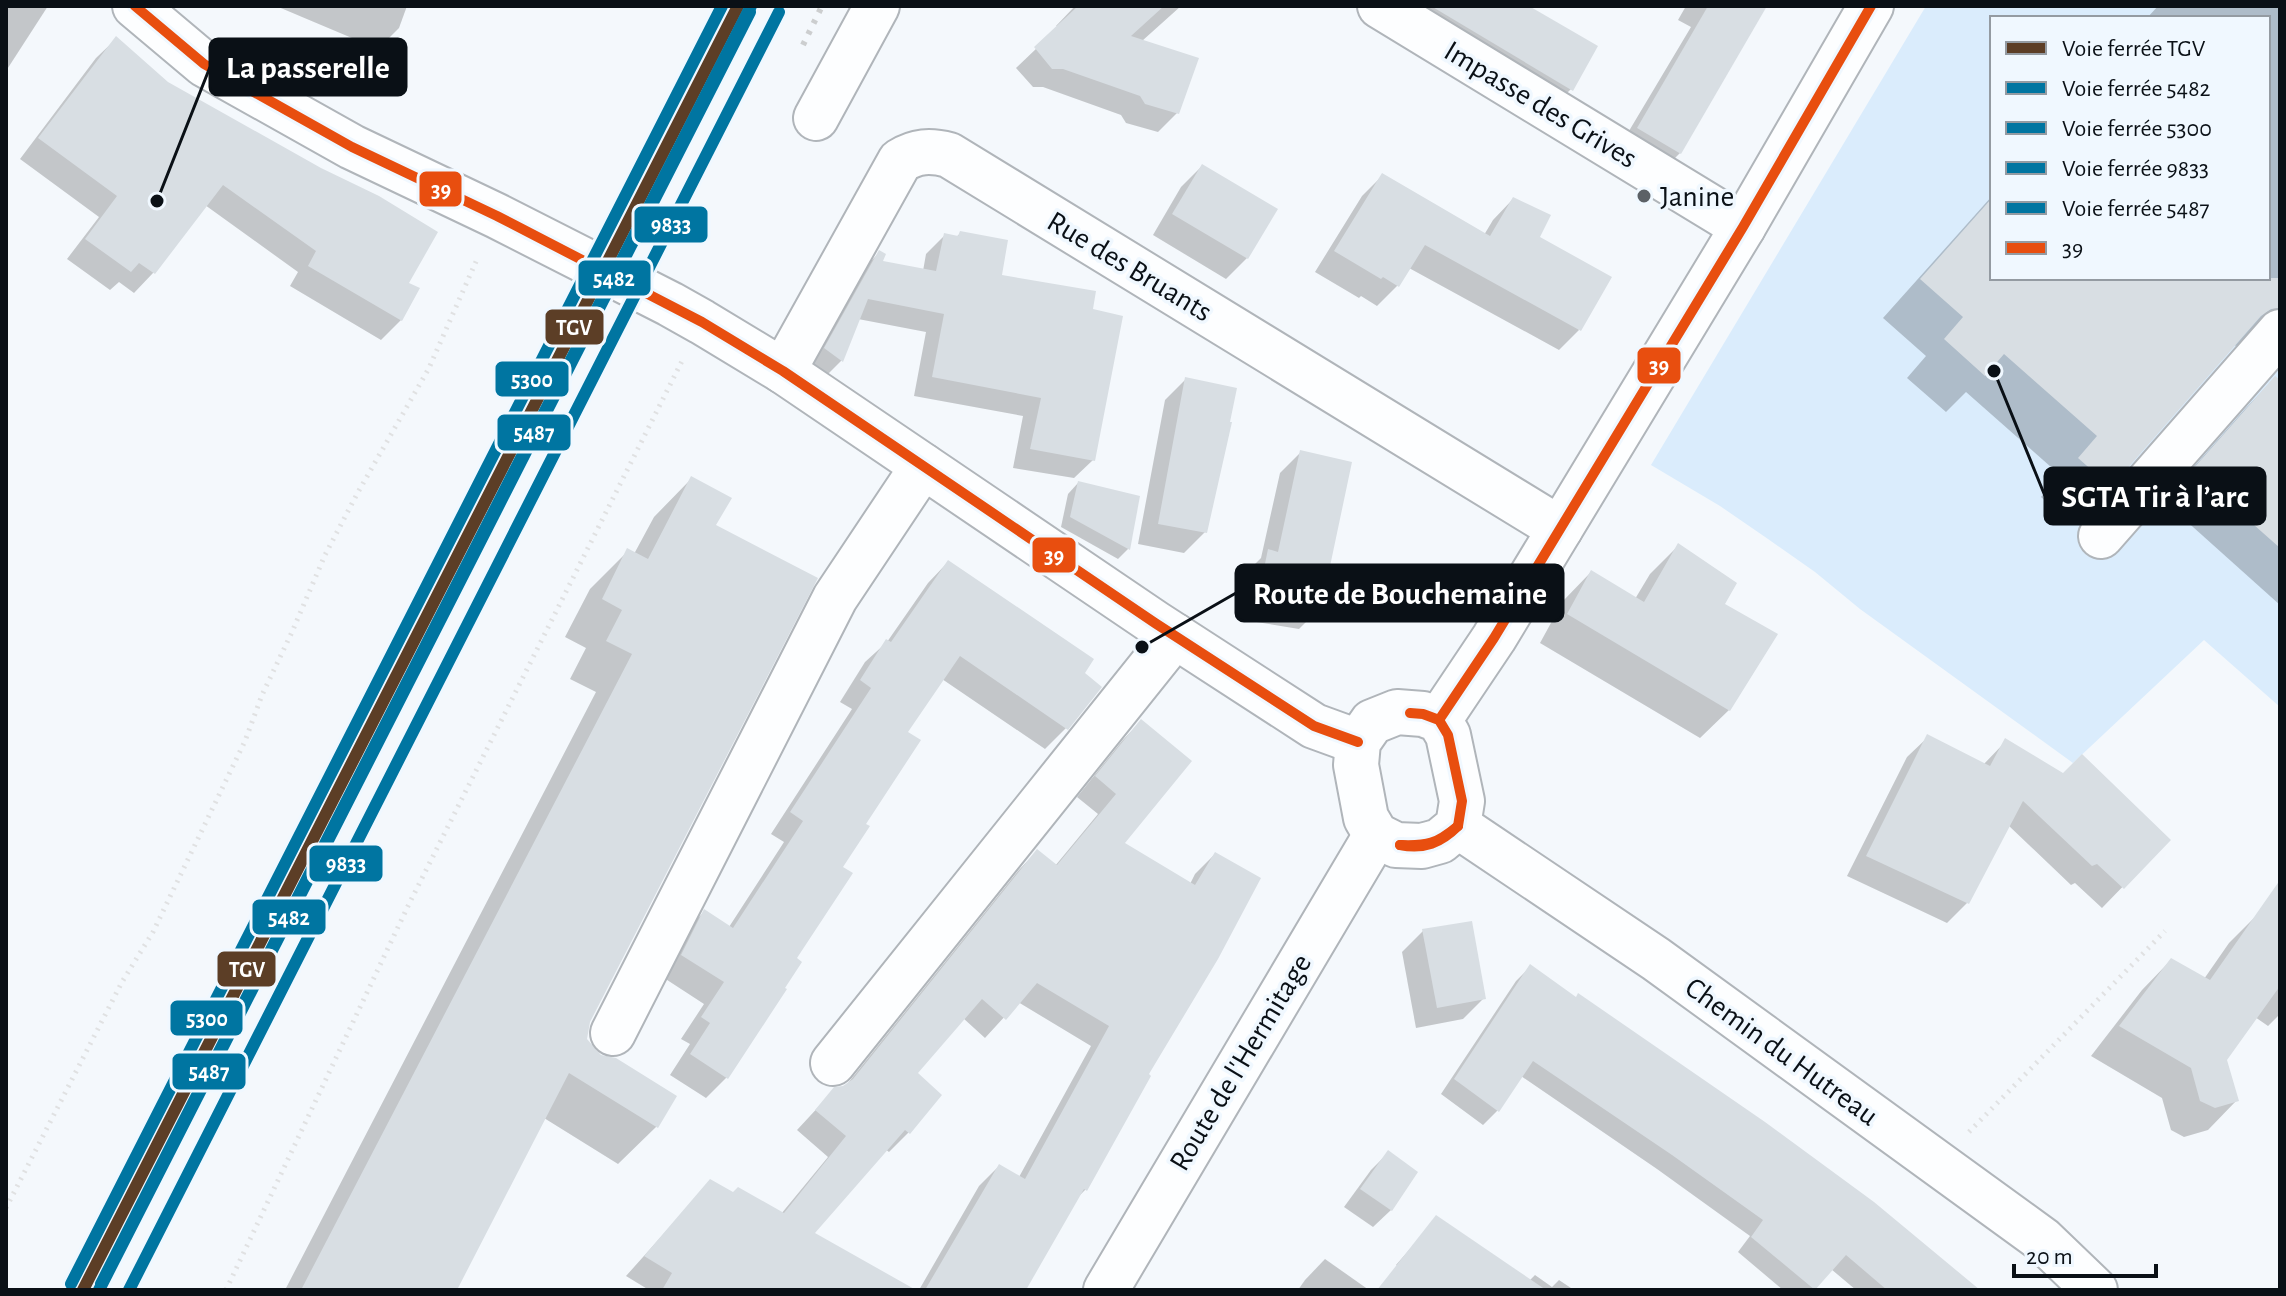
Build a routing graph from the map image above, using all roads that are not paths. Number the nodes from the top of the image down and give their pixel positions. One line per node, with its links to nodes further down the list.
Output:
1 (135, 6): 8 (street)
2 (877, 6): 5 (street)
3 (1380, 6): 6 (street, Impasse des Grives)
4 (1871, 6): 6 (street)
5 (816, 118)
6 (1743, 227): 10 (street)
7 (2280, 332): 11 (street)
8 (783, 371): 9 (street); 10 (street, Rue des Bruants)
9 (923, 466): 12 (street); 17 (street)
10 (1560, 529): 13 (street)
11 (2101, 536)
12 (1175, 636): 14 (street); 18 (street)
13 (1439, 720): 14 (street); 15 (street)
14 (1358, 742): 16 (street)
15 (1458, 826): 16 (street); 20 (street, Chemin du Hutreau)
16 (1376, 835): 19 (street, Route de l'Hermitage)
17 (613, 1033)
18 (833, 1063)
19 (1106, 1290)
20 (2095, 1290)

